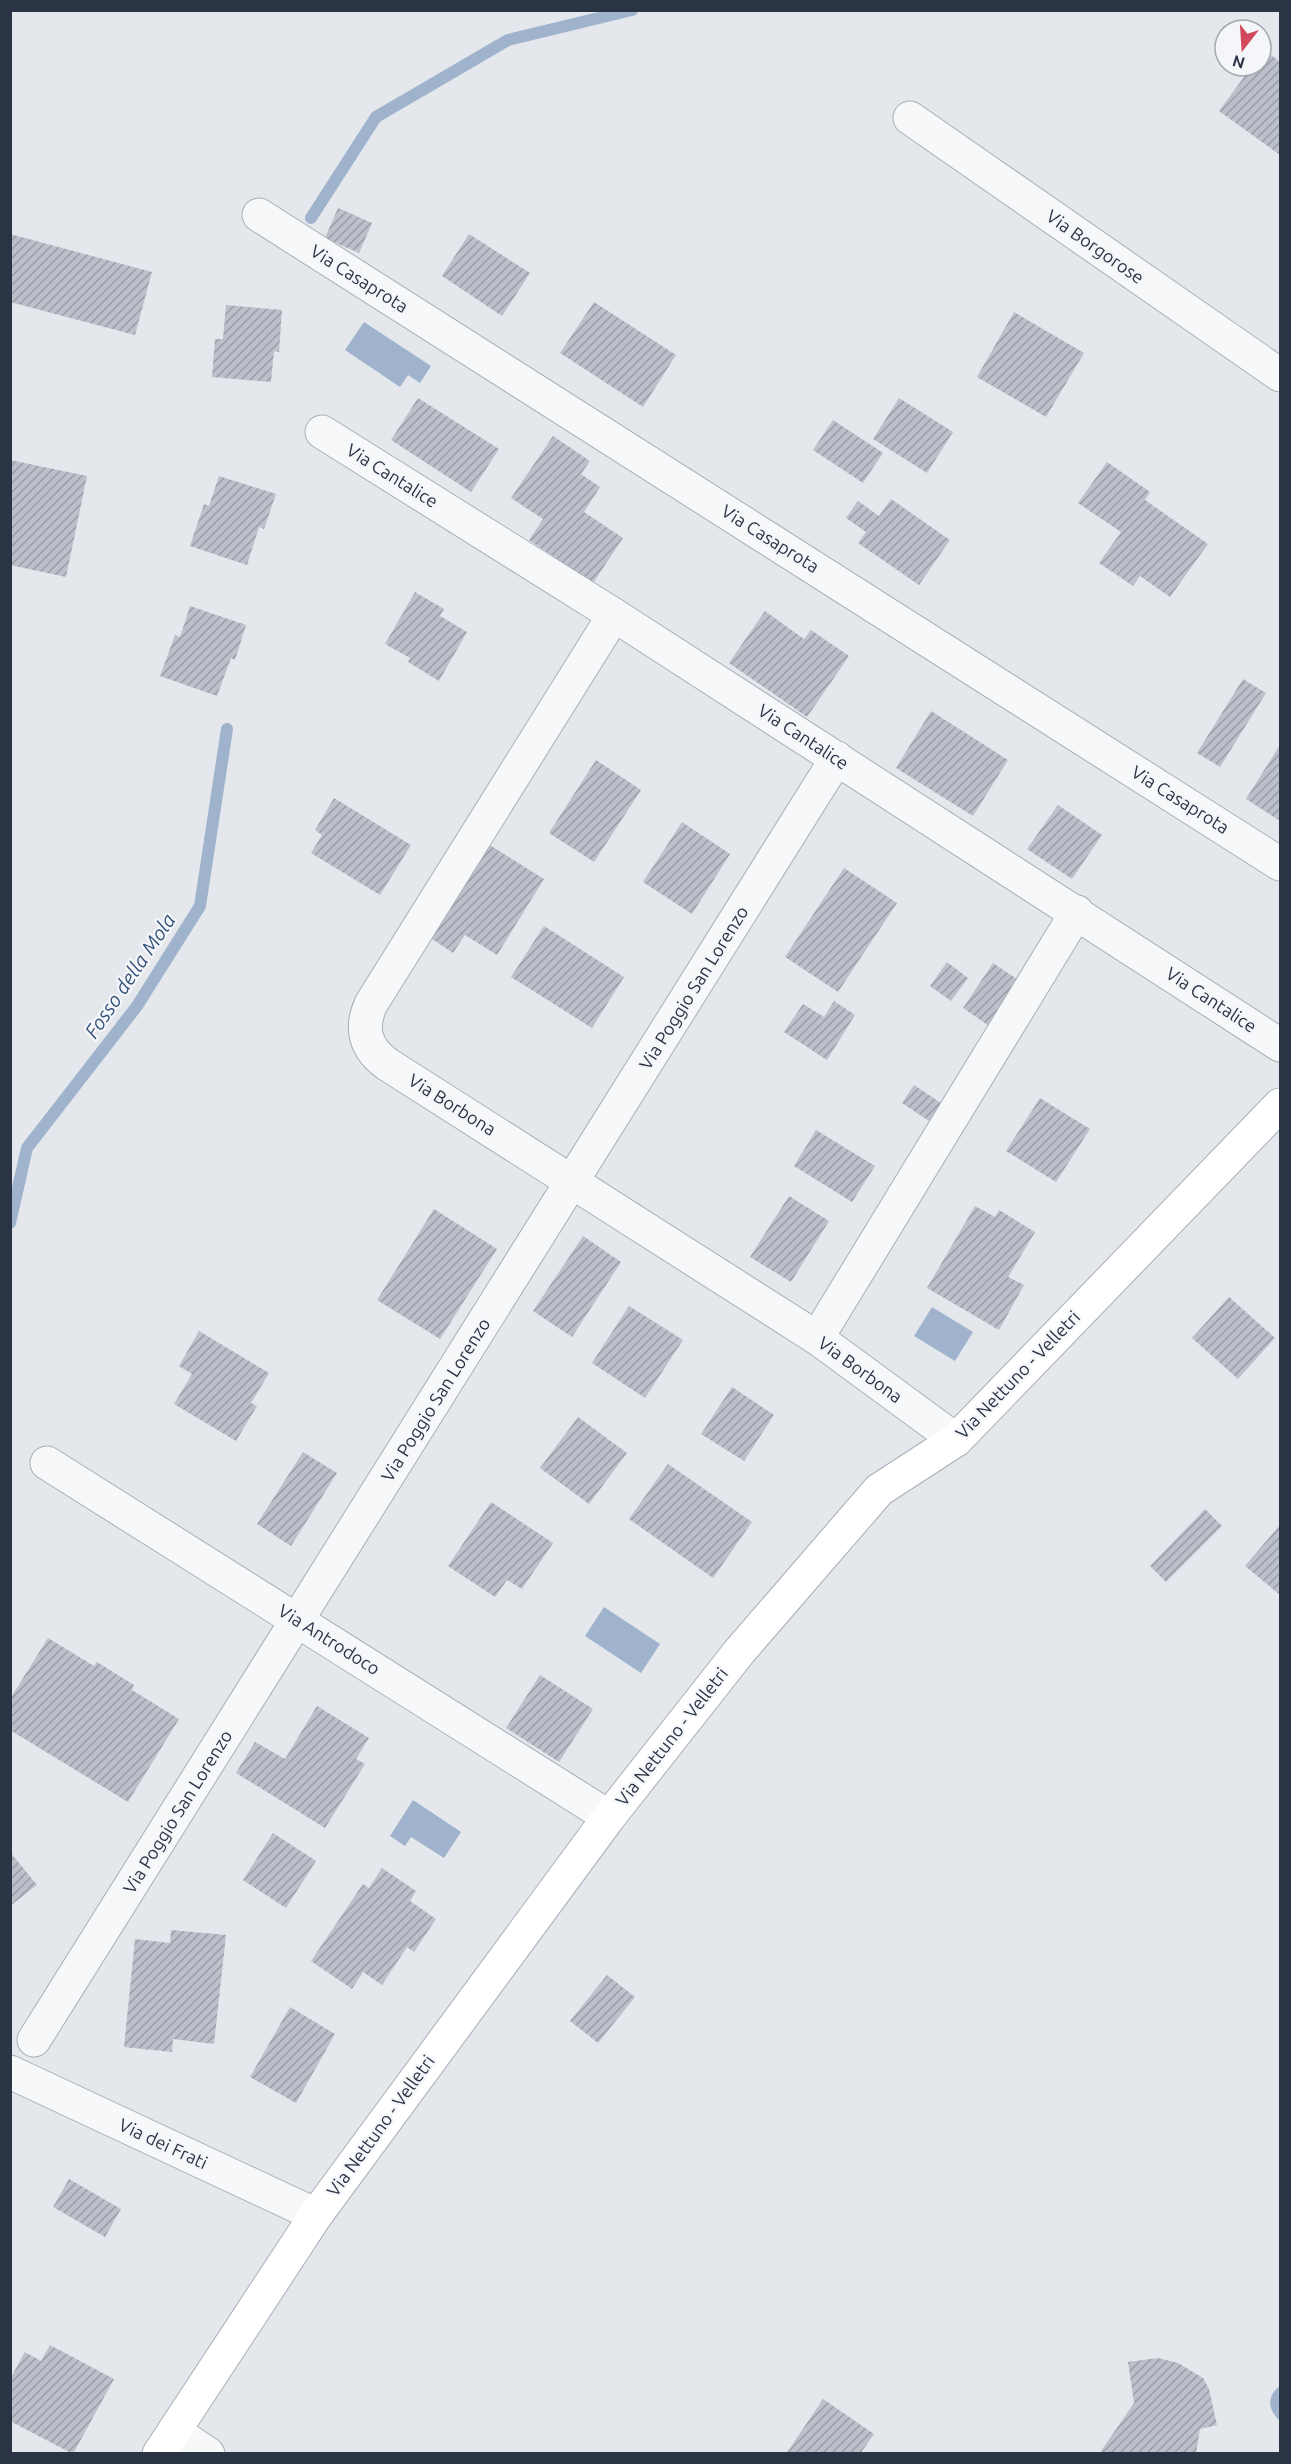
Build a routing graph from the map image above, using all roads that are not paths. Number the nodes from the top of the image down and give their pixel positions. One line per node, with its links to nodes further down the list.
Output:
1 (910, 118): 3 (street, Via Borgorose)
2 (259, 215): 7 (street, Via Casaprota)
3 (1281, 375)
4 (322, 432): 5 (street, Via Cantalice)
5 (614, 615): 6 (street, Via Cantalice); 11 (street, Via Borbona)
6 (837, 759): 8 (street, Via Cantalice); 11 (street, Via Poggio San Lorenzo)
7 (1281, 864)
8 (1077, 912): 9 (street, Via Cantalice); 12 (street)
9 (1281, 1045)
10 (1281, 1105): 13 (main road, Via Nettuno - Velletri)
11 (573, 1181): 12 (street, Via Borbona); 15 (street, Via Poggio San Lorenzo)
12 (817, 1338): 13 (street, Via Borbona)
13 (956, 1440): 16 (main road, Via Nettuno - Velletri)
14 (47, 1463): 15 (street, Via Antrodoco)
15 (298, 1621): 16 (street, Via Antrodoco); 17 (street, Via Poggio San Lorenzo)
16 (609, 1817): 19 (main road, Via Nettuno - Velletri)
17 (34, 2040)
18 (10, 2072): 19 (street, Via dei Frati)
19 (316, 2215): 20 (main road, Via Nettuno - Velletri)
20 (167, 2442): 21 (street)
21 (208, 2454)

